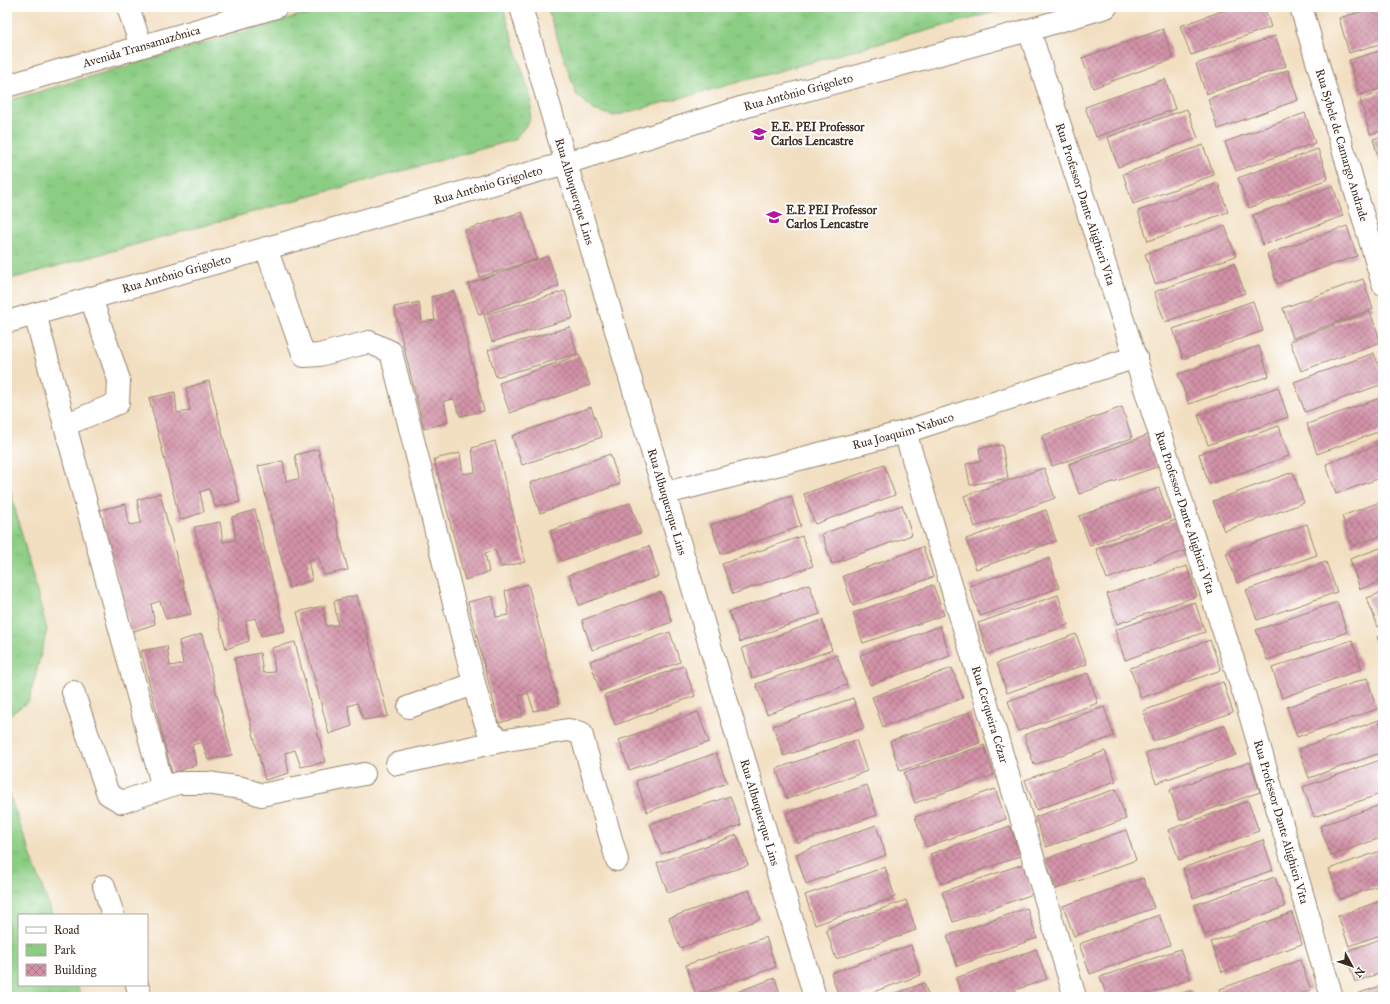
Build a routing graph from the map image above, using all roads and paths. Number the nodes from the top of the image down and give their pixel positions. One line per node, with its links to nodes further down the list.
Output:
1 (128, 7): 8 (street)
2 (276, 7): 8 (street, Avenida Transamazônica)
3 (521, 7): 10 (street, Rua Albuquerque Lins)
4 (1106, 7): 6 (street, Rua Antônio Grigoleto)
5 (1301, 7): 12 (street, Rua Sybele de Camargo Andrade)
6 (1064, 14): 7 (street, Rua Antônio Grigoleto)
7 (1029, 30): 10 (street, Rua Antônio Grigoleto); 16 (street, Rua Professor Dante Alighieri Vita)
8 (141, 46): 9 (street, Avenida Transamazônica)
9 (7, 86)
10 (566, 163): 11 (street, Rua Antônio Grigoleto); 19 (street, Rua Albuquerque Lins)
11 (266, 248): 13 (street, Rua Antônio Grigoleto); 20 (street)
12 (1383, 284)
13 (91, 298): 14 (street, Rua Antônio Grigoleto); 17 (street)
14 (34, 314): 15 (street, Rua Antônio Grigoleto); 17 (street)
15 (7, 322)
16 (1136, 357): 18 (street, Rua Joaquim Nabuco); 34 (street, Rua Professor Dante Alighieri Vita)
17 (65, 425): 26 (street)
18 (905, 432): 19 (street, Rua Joaquim Nabuco); 33 (street, Rua Cerqueira Cézar)
19 (666, 494): 32 (street, Rua Albuquerque Lins)
20 (474, 684): 22 (street); 23 (street)
21 (73, 692): 26 (street)
22 (409, 707)
23 (501, 741): 24 (street); 27 (street)
24 (397, 764)
25 (364, 774): 26 (street)
26 (163, 788)
27 (617, 860)
28 (104, 886): 29 (street)
29 (113, 914)
30 (137, 986): 31 (street)
31 (141, 997)
32 (815, 997)
33 (1075, 997)
34 (1332, 997)

